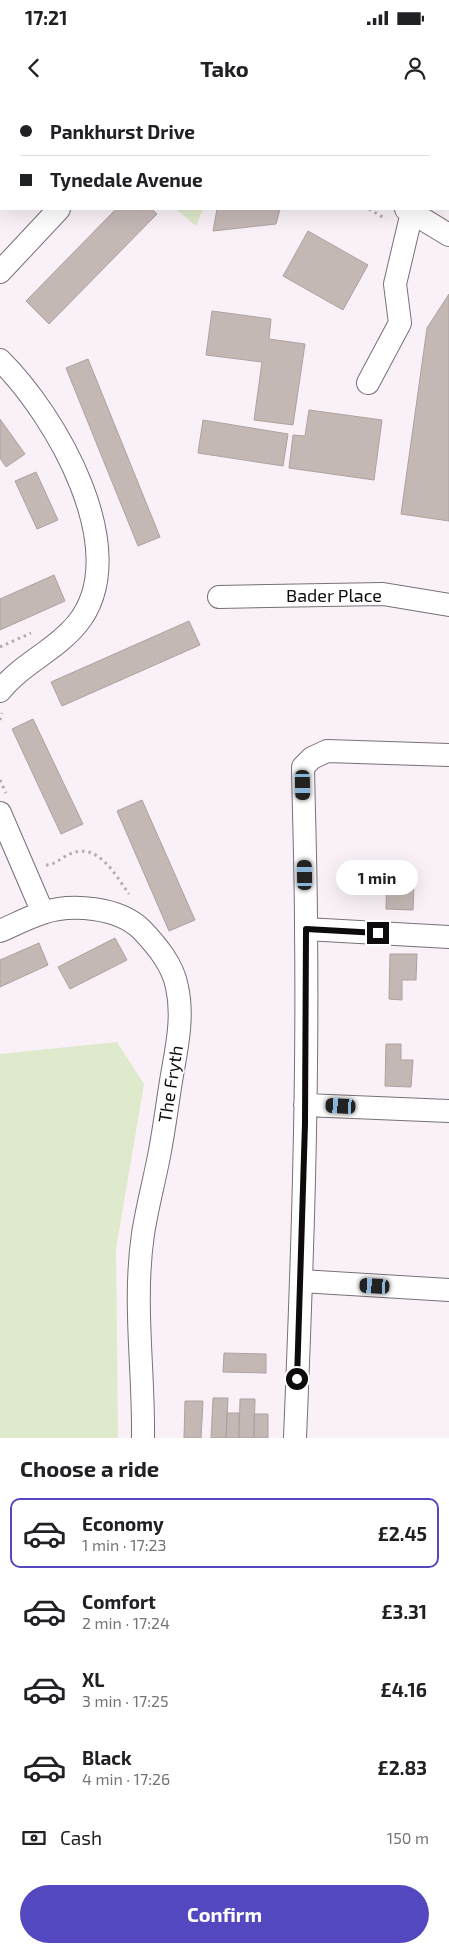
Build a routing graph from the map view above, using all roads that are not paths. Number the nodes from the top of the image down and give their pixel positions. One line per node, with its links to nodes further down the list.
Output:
1 (57, 210): 4 (street)
2 (408, 210): 3 (street); 6 (street)
3 (449, 236)
4 (0, 272)
5 (0, 360): 9 (street)
6 (368, 383)
7 (219, 597): 8 (street, Bader Place)
8 (449, 605)
9 (1, 701)
10 (449, 755): 13 (street)
11 (4, 805): 12 (street)
12 (43, 913): 14 (street, The Fryth); 20 (street, The Fryth)
13 (306, 929): 15 (street); 16 (street)
14 (0, 932)
15 (449, 936)
16 (305, 1104): 17 (street); 18 (street)
17 (449, 1111)
18 (301, 1282): 19 (street); 21 (street)
19 (449, 1290)
20 (143, 1438)
21 (295, 1438)

